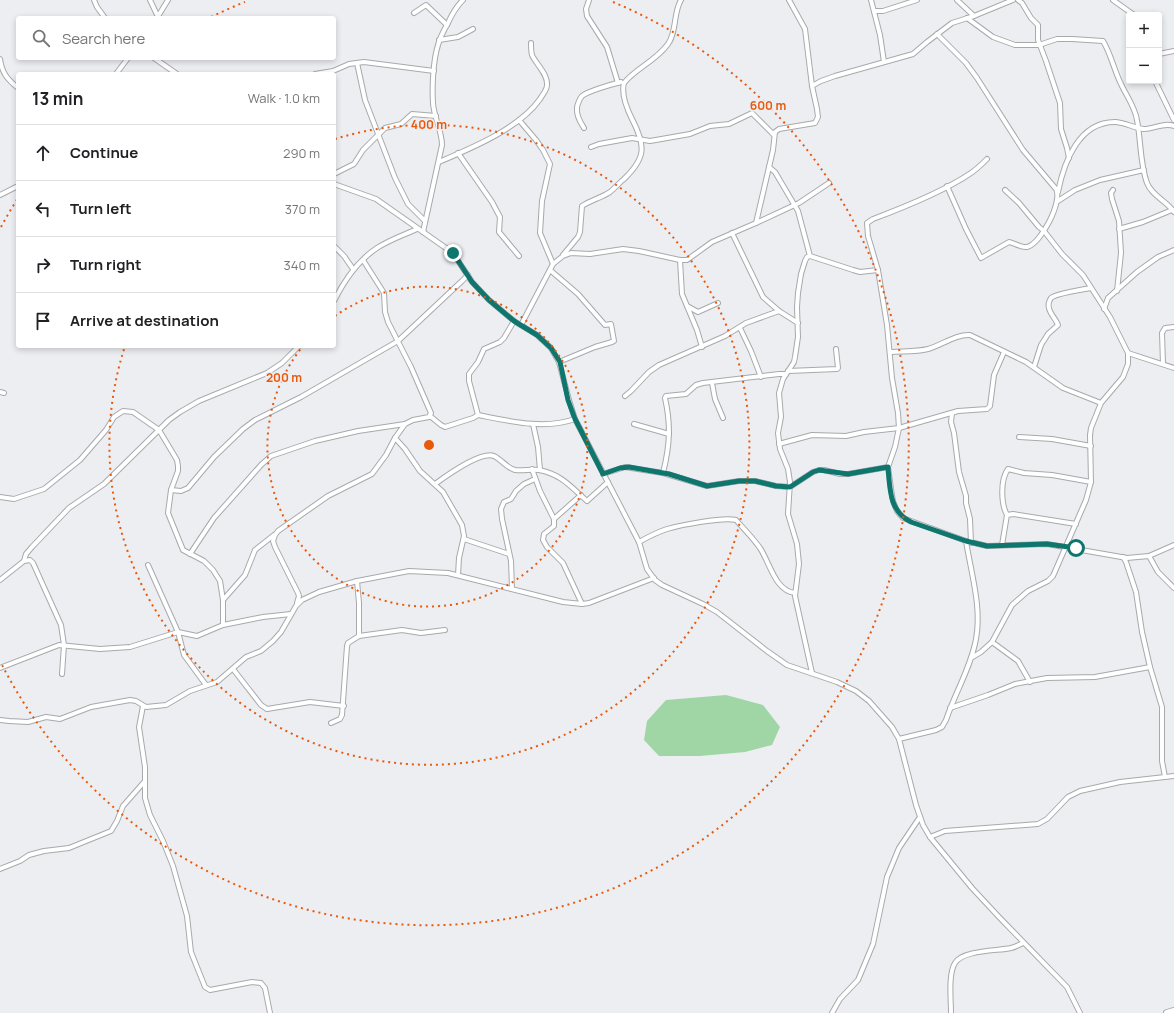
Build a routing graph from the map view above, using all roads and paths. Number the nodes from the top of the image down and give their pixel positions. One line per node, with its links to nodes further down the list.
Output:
1 (94, 0): 17 (street)
2 (150, 0): 18 (street)
3 (168, 0): 19 (street)
4 (463, 0): 22 (street)
5 (588, 0): 41 (street)
6 (789, 0): 44 (street)
7 (871, 0): 14 (street)
8 (917, 0): 14 (street)
9 (957, 0): 20 (street)
10 (1013, 0): 20 (street)
11 (1018, 0): 27 (street)
12 (1113, 0): 15 (street)
13 (680, 1): 40 (street)
14 (874, 10): 33 (street)
15 (1130, 12)
16 (414, 13): 22 (street)
17 (104, 16)
18 (157, 16)
19 (159, 16)
20 (974, 16): 21 (street)
21 (967, 18): 24 (street); 27 (street)
22 (447, 25): 25 (street)
23 (473, 29): 25 (street)
24 (937, 34): 33 (street); 68 (street)
25 (440, 40): 36 (street)
26 (531, 43): 46 (street)
27 (1039, 45): 50 (street); 56 (street)
28 (1174, 51): 29 (street)
29 (1162, 53)
30 (0, 59): 35 (street)
31 (126, 60): 37 (street)
32 (157, 60): 38 (street)
33 (884, 62): 44 (street)
34 (357, 63): 36 (street); 39 (street); 51 (street)
35 (1, 67): 43 (street)
36 (434, 71): 45 (street)
37 (118, 72)
38 (174, 72)
39 (327, 72)
40 (624, 82): 41 (street); 53 (street)
41 (618, 83): 49 (street)
42 (1157, 84): 47 (street)
43 (16, 86)
44 (812, 86): 52 (street)
45 (436, 116): 51 (street); 58 (street)
46 (519, 120): 55 (street); 87 (street)
47 (1174, 120)
48 (1174, 126): 50 (street)
49 (584, 128)
50 (1138, 128): 56 (street); 60 (street)
51 (378, 134): 61 (street); 73 (street)
52 (774, 135): 53 (street); 59 (street)
53 (641, 138): 54 (street); 83 (street)
54 (591, 147)
55 (458, 153): 58 (street); 82 (street)
56 (1069, 158): 68 (street)
57 (987, 159): 64 (street)
58 (439, 162): 73 (street)
59 (769, 167): 71 (street); 74 (street)
60 (1144, 170): 70 (street); 72 (street)
61 (336, 173)
62 (830, 183): 71 (street)
63 (336, 185): 76 (street)
64 (947, 186): 77 (street); 90 (street)
65 (16, 187): 69 (street)
66 (1005, 190): 77 (street)
67 (1113, 190): 75 (street)
68 (1058, 193): 70 (street)
69 (0, 195)
70 (1058, 201): 77 (street)
71 (795, 205): 74 (street); 84 (street)
72 (1173, 211): 75 (street)
73 (424, 221): 78 (street)
74 (756, 224): 79 (street)
75 (1119, 228): 93 (street)
76 (417, 229): 78 (street); 85 (street)
77 (1044, 231): 92 (street)
78 (422, 232): 91 (street)
79 (732, 233): 86 (street); 98 (street)
80 (336, 248): 88 (street)
81 (1174, 250): 93 (street)
82 (519, 256)
83 (563, 256): 86 (street); 87 (street)
84 (810, 256): 90 (street); 100 (street)
85 (363, 260): 88 (street); 104 (street)
86 (680, 260): 96 (street)
87 (553, 264): 89 (street)
88 (353, 269): 94 (street)
89 (550, 270): 101 (street); 111 (street)
90 (878, 270): 108 (street)
91 (468, 275): 99 (street); 104 (street)
92 (1092, 288): 97 (street); 113 (street)
93 (1117, 291): 97 (street)
94 (336, 298)
95 (718, 303): 96 (street)
96 (687, 306): 105 (street)
97 (1104, 308): 110 (street)
98 (779, 311): 100 (street); 103 (street)
99 (514, 321): 101 (street); 121 (street)
100 (798, 323): 115 (street)
101 (521, 325): 111 (street)
102 (1174, 327): 112 (street)
103 (740, 328): 105 (street); 116 (street)
104 (398, 340): 122 (street); 145 (street)
105 (702, 347): 118 (street)
106 (297, 348): 129 (street)
107 (836, 349): 115 (street)
108 (890, 352): 109 (street); 128 (street)
109 (1004, 352): 113 (street); 120 (street)
110 (1128, 353): 112 (street); 119 (street)
111 (560, 362): 124 (street)
112 (1163, 364): 114 (street)
113 (1034, 367): 119 (street)
114 (1174, 368)
115 (787, 372): 116 (street); 133 (street)
116 (761, 377): 117 (street)
117 (712, 383): 123 (street); 130 (street)
118 (625, 396)
119 (1101, 403): 134 (street)
120 (952, 413): 128 (street); 155 (street)
121 (478, 415): 122 (street); 126 (street)
122 (430, 416): 125 (street)
123 (723, 418)
124 (575, 419): 126 (street); 139 (street)
125 (405, 424): 132 (street); 159 (street)
126 (533, 424): 137 (street)
127 (634, 424): 130 (street)
128 (899, 428): 133 (street); 135 (street)
129 (159, 430): 145 (street); 147 (street); 163 (street)
130 (669, 434): 138 (street)
131 (1019, 437): 134 (street)
132 (395, 438): 143 (street); 151 (street)
133 (779, 444): 144 (street)
134 (1091, 446): 142 (street)
135 (888, 467): 144 (street); 153 (street)
136 (532, 469): 137 (street); 140 (street); 143 (street)
137 (540, 470): 146 (street)
138 (663, 473): 139 (street); 144 (street)
139 (603, 474): 141 (street)
140 (535, 479): 149 (street); 160 (street)
141 (608, 482): 146 (street); 154 (street)
142 (1091, 482): 148 (street); 150 (street)
143 (435, 484): 152 (street)
144 (790, 487): 172 (street)
145 (172, 490): 159 (street)
146 (580, 495): 149 (street)
147 (0, 497)
148 (1007, 515): 150 (street); 156 (street)
149 (554, 519): 175 (street)
150 (1076, 524): 158 (street)
151 (275, 535): 171 (street); 174 (street)
152 (464, 539): 160 (street); 165 (street)
153 (966, 541): 155 (street); 184 (street)
154 (639, 542): 166 (street); 172 (street)
155 (971, 543): 156 (street)
156 (1002, 545): 158 (street)
157 (1174, 545): 161 (street)
158 (1067, 547): 162 (street); 182 (street)
159 (190, 554): 174 (street)
160 (509, 554): 170 (street)
161 (1148, 556): 162 (street); 169 (street)
162 (1123, 558): 185 (street)
163 (24, 561): 167 (street); 183 (street)
164 (148, 565): 180 (street)
165 (458, 575): 168 (street); 170 (street)
166 (654, 578): 175 (street); 188 (street)
167 (0, 580)
168 (357, 582): 173 (street); 181 (street)
169 (1174, 588)
170 (512, 589): 175 (street)
171 (298, 593): 173 (street); 176 (street)
172 (795, 593): 188 (street)
173 (306, 597): 176 (street)
174 (223, 600): 178 (street)
175 (582, 604)
176 (296, 606): 177 (street)
177 (292, 614): 178 (street); 187 (street)
178 (223, 625): 180 (street)
179 (445, 630): 181 (street)
180 (178, 632): 183 (street); 191 (street)
181 (359, 636): 193 (street)
182 (992, 642): 184 (street); 190 (street)
183 (64, 645): 186 (street); 189 (street)
184 (971, 658): 194 (street)
185 (1150, 667): 190 (street); 199 (street)
186 (0, 668)
187 (233, 669): 191 (street); 193 (street)
188 (812, 673): 197 (street)
189 (62, 674)
190 (1030, 682): 194 (street)
191 (206, 685): 192 (street)
192 (143, 706): 195 (street); 200 (street)
193 (344, 706): 196 (street)
194 (950, 708): 197 (street)
195 (0, 720)
196 (332, 723)
197 (899, 739): 201 (street)
198 (1174, 776): 199 (street)
199 (1165, 777): 202 (street)
200 (146, 781): 203 (street); 206 (street)
201 (920, 817): 202 (street); 207 (street)
202 (930, 837): 204 (street)
203 (0, 868)
204 (1023, 944): 208 (street); 209 (street)
205 (1174, 1011): 210 (main road)
206 (270, 1013)
207 (832, 1013)
208 (951, 1013)
209 (1080, 1013)
210 (1167, 1013)

